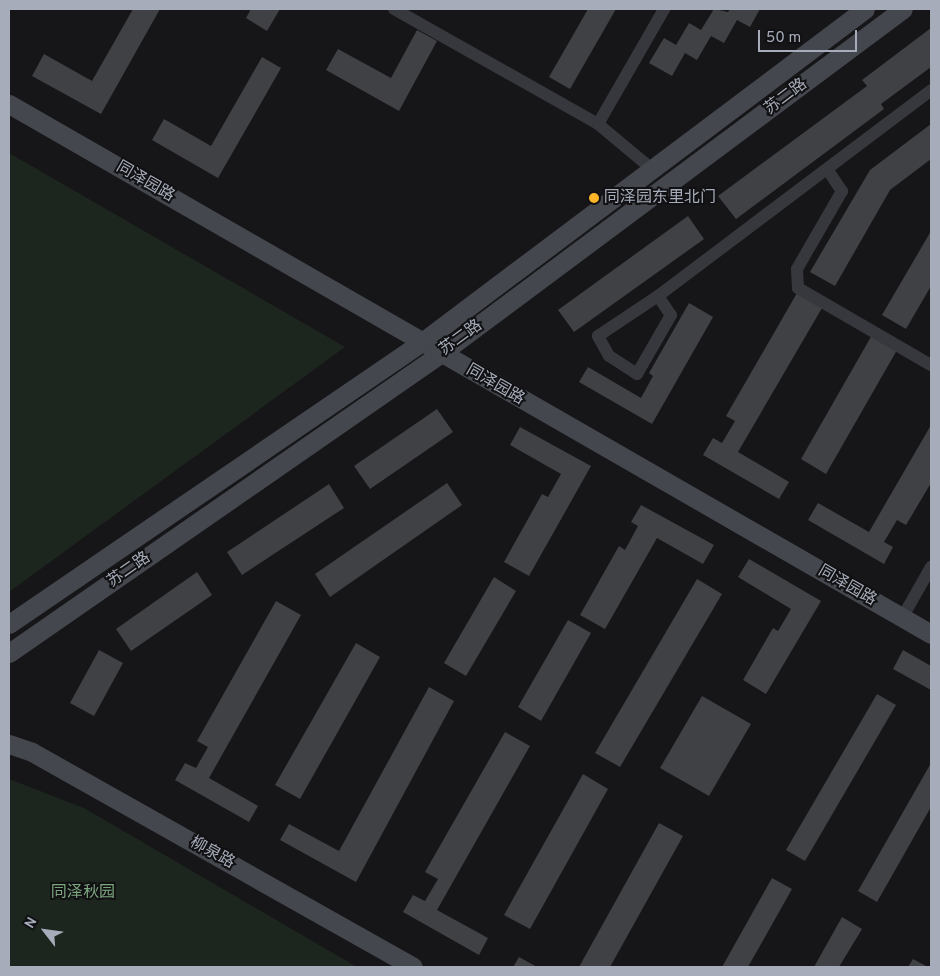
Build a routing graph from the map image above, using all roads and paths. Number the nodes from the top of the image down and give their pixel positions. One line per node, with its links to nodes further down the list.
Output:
1 (394, 9): 7 (street)
2 (664, 9): 7 (street)
3 (865, 9): 9 (street, 苏二路)
4 (903, 9): 12 (street, 苏二路)
5 (931, 90): 8 (street)
6 (9, 104): 11 (street, 同泽园路)
7 (598, 124): 9 (street)
8 (827, 169): 10 (street); 13 (street)
9 (654, 170): 11 (street, 苏二路)
10 (658, 296): 10 (street)
11 (422, 342): 12 (street, 同泽园路); 16 (street, 苏二路)
12 (440, 354): 15 (street, 同泽园路); 18 (street, 苏二路)
13 (931, 365)
14 (931, 567): 15 (street)
15 (902, 618): 17 (street, 同泽园路)
16 (9, 624)
17 (931, 634)
18 (9, 654)
19 (9, 744): 20 (street, 柳泉路)
20 (413, 967)

